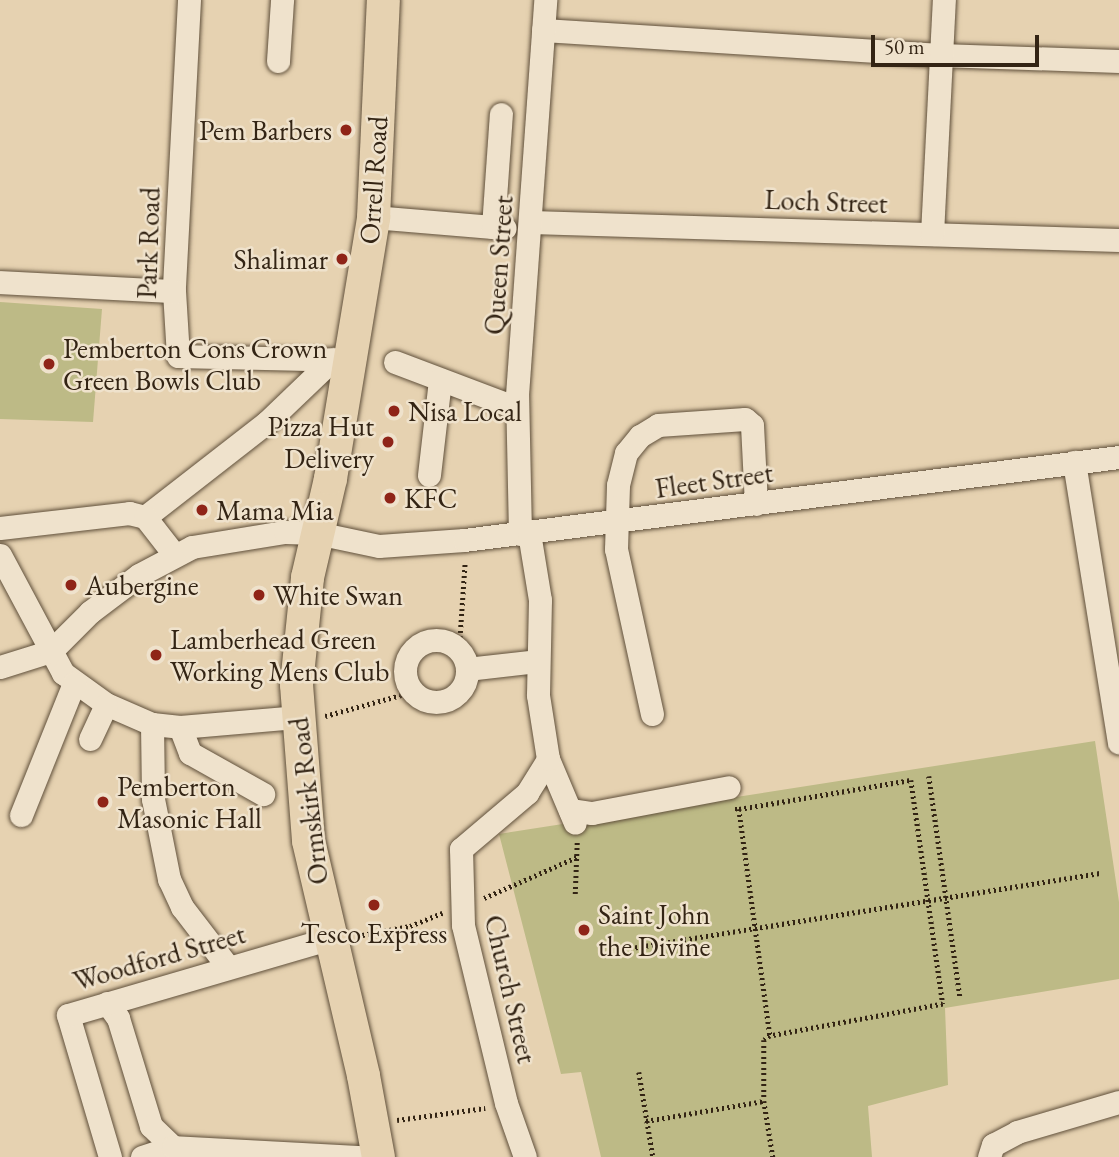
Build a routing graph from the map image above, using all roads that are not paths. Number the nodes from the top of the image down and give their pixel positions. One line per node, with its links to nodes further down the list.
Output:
1 (189, 0): 16 (street, Park Road)
2 (282, 0): 8 (street)
3 (383, 0): 11 (highway, Orrell Road)
4 (545, 0): 6 (street, Queen Street)
5 (944, 0): 7 (street)
6 (543, 30): 7 (street); 12 (street, Queen Street)
7 (940, 55): 9 (street); 13 (street)
8 (278, 61)
9 (1119, 61)
10 (501, 114): 11 (street)
11 (373, 217): 17 (highway, Orrell Road)
12 (531, 222): 13 (street, Loch Street); 20 (street, Queen Street)
13 (933, 234): 14 (street, Loch Street)
14 (1119, 240)
15 (0, 282): 16 (street)
16 (174, 291): 17 (street, Park Road)
17 (342, 359): 25 (street); 28 (highway, Ormskirk Road)
18 (395, 362): 19 (street)
19 (440, 380): 20 (street); 23 (street)
20 (517, 408): 29 (street, Queen Street)
21 (1119, 457): 22 (street, Fleet Street)
22 (1074, 462): 24 (street, Fleet Street); 44 (street)
23 (429, 475)
24 (756, 504): 26 (street, Fleet Street); 26 (street)
25 (145, 517): 27 (street); 30 (street)
26 (616, 524): 29 (street, Fleet Street); 39 (street)
27 (0, 528)
28 (317, 533): 29 (street, Fleet Street); 30 (street, Fleet Street); 40 (highway, Ormskirk Road)
29 (524, 533): 35 (street)
30 (173, 554): 33 (street)
31 (0, 555): 32 (street)
32 (9, 592): 33 (street)
33 (51, 650): 36 (street); 37 (street)
34 (463, 659): 34 (street); 35 (street)
35 (537, 661): 45 (street)
36 (0, 667)
37 (74, 682): 38 (street); 48 (street)
38 (106, 704): 41 (street); 43 (street)
39 (652, 714)
40 (296, 717): 42 (street); 49 (highway, Ormskirk Road)
41 (152, 724): 42 (street); 50 (street)
42 (180, 727): 47 (street)
43 (90, 739)
44 (1119, 742)
45 (548, 759): 46 (street); 58 (street, Church Street)
46 (729, 787)
47 (263, 794)
48 (21, 815)
49 (338, 939): 50 (street, Woodford Street); 57 (highway, Ormskirk Road)
50 (228, 967): 51 (street, Woodford Street)
51 (107, 1003): 53 (street); 54 (street, Woodford Street)
52 (1119, 1102): 59 (street)
53 (172, 1152): 55 (street); 56 (street)
54 (110, 1157)
55 (142, 1157)
56 (360, 1157)
57 (378, 1157)
58 (525, 1157)
59 (989, 1157)

